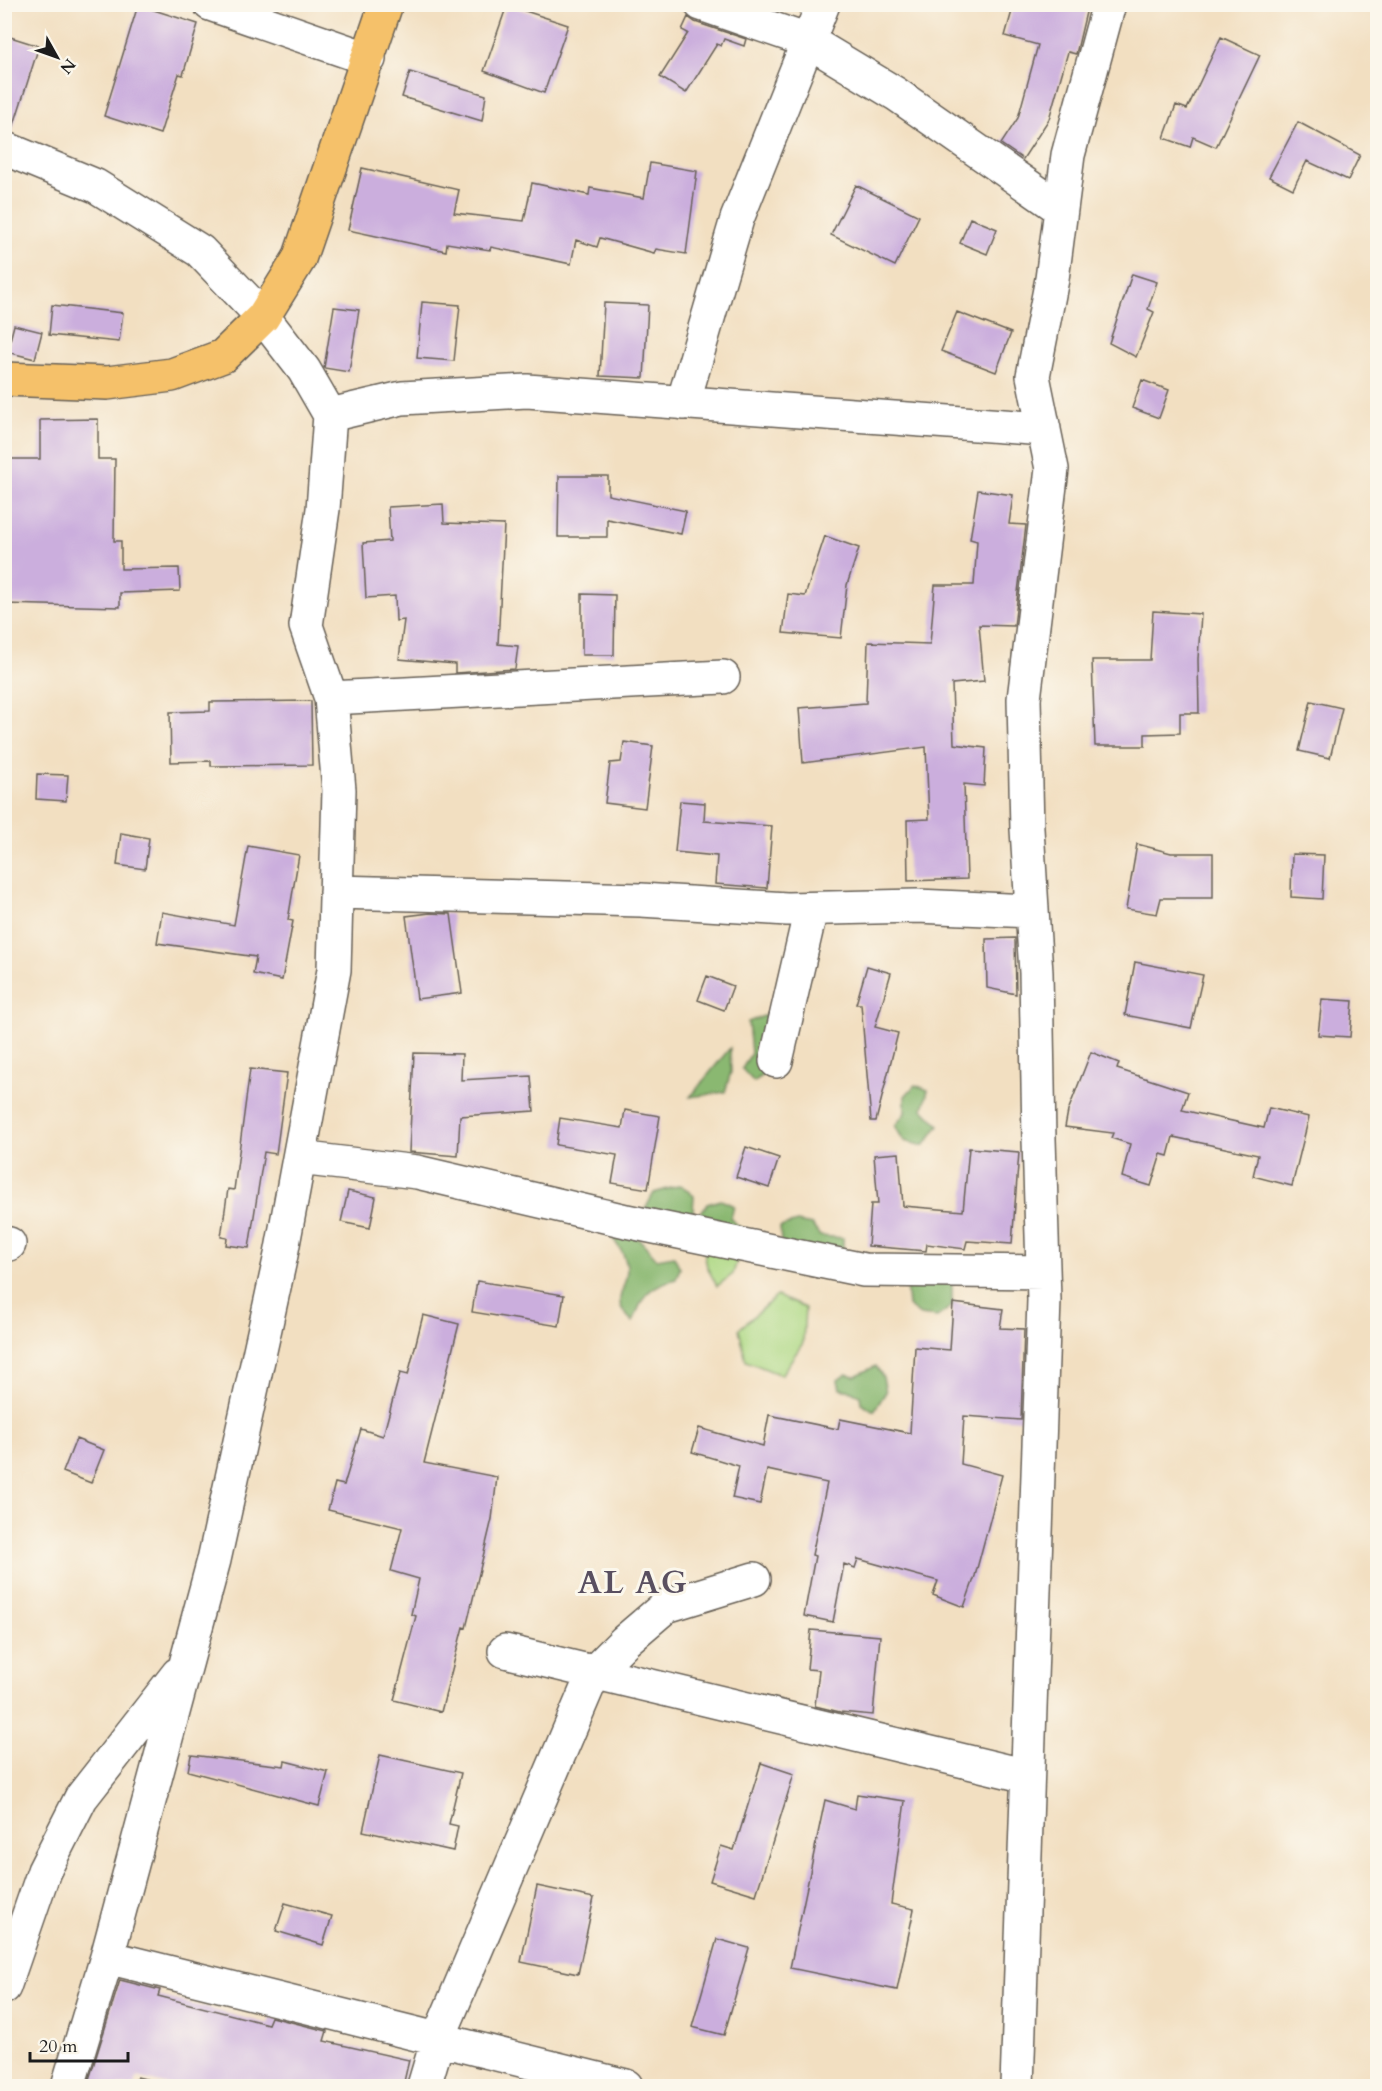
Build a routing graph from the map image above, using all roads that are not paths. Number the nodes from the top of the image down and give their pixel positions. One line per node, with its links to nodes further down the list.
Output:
1 (210, 4): 7 (street)
2 (386, 4): 7 (highway)
3 (701, 4): 6 (street)
4 (823, 4): 6 (street)
5 (1108, 4): 9 (street)
6 (808, 41): 9 (street); 12 (street)
7 (369, 59): 10 (highway)
8 (4, 148): 10 (street)
9 (1061, 209): 14 (street)
10 (263, 317): 11 (highway); 13 (street)
11 (4, 379)
12 (683, 403): 13 (street); 14 (street)
13 (330, 415): 16 (street)
14 (1044, 429): 19 (street)
15 (723, 677): 16 (street)
16 (331, 698): 17 (street)
17 (336, 892): 18 (street); 21 (street)
18 (811, 909): 19 (street); 20 (street)
19 (1032, 911): 22 (street)
20 (776, 1060)
21 (299, 1158): 22 (street); 25 (street)
22 (1043, 1272): 27 (street)
23 (754, 1579): 26 (street)
24 (505, 1651): 26 (street)
25 (186, 1663): 28 (street); 29 (street)
26 (594, 1672): 27 (street); 30 (street)
27 (1027, 1776): 34 (street)
28 (107, 1957): 30 (street); 31 (street)
29 (4, 1987)
30 (438, 2039): 32 (street); 33 (street)
31 (68, 2086)
32 (424, 2086)
33 (626, 2086)
34 (1017, 2086)

